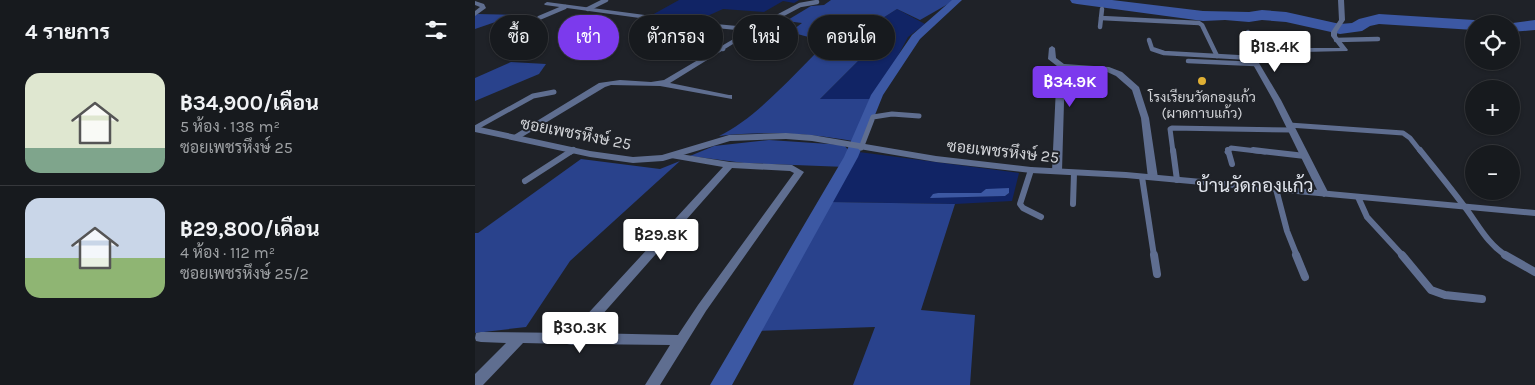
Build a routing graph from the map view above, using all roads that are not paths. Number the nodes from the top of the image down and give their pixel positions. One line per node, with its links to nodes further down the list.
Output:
1 (607, 0): 7 (lane)
2 (1341, 0): 18 (street)
3 (817, 2): 11 (lane)
4 (475, 3): 9 (street)
5 (547, 4): 6 (street)
6 (565, 6): 7 (street); 10 (lane)
7 (588, 9): 14 (street)
8 (1102, 9): 12 (lane)
9 (475, 14)
10 (546, 15)
11 (783, 15)
12 (1101, 18): 13 (lane); 23 (lane)
13 (1100, 27)
14 (733, 28)
15 (1248, 32): 22 (lane)
16 (1378, 39): 18 (lane)
17 (1149, 40): 23 (lane)
18 (1336, 40): 22 (street)
19 (733, 43): 21 (street)
20 (1052, 48): 27 (street)
21 (723, 49)
22 (1258, 50): 26 (street)
23 (1217, 56): 26 (lane)
24 (704, 60): 28 (street)
25 (1188, 61): 26 (lane)
26 (1254, 61): 32 (street)
27 (1061, 66): 42 (street); 45 (street)
28 (661, 84): 30 (street); 34 (street)
29 (553, 92): 33 (lane)
30 (729, 97)
31 (919, 116): 35 (lane)
32 (1291, 128): 38 (street); 46 (lane); 52 (lane)
33 (475, 129): 34 (street, ซอยเพชรหึงษ์ 25)
34 (517, 137): 36 (street, ซอยเพชรหึงษ์ 25)
35 (861, 148): 37 (street, ซอยเพชรหึงษ์ 25); 41 (street, ซอยเพชรหึงษ์ 25)
36 (574, 150): 37 (street, ซอยเพชรหึงษ์ 25); 47 (lane)
37 (674, 156): 40 (street)
38 (1305, 156): 39 (lane); 49 (street)
39 (1231, 164)
40 (730, 165): 61 (street); 62 (street)
41 (1031, 170): 42 (street, ซอยเพชรหึงษ์ 25); 54 (lane)
42 (1057, 171): 43 (street, ซอยเพชรหึงษ์ 25)
43 (1074, 173): 44 (street, ซอยเพชรหึงษ์ 25); 51 (lane)
44 (1142, 177): 45 (street, ซอยเพชรหึงษ์ 25); 56 (lane)
45 (1153, 178): 46 (street, ซอยเพชรหึงษ์ 25)
46 (1177, 180): 48 (street, ซอยเพชรหึงษ์ 25)
47 (525, 181)
48 (1276, 189): 49 (street, ซอยเพชรหึงษ์ 25); 57 (lane)
49 (1324, 194): 50 (street, ซอยเพชรหึงษ์ 25)
50 (1358, 197): 52 (street, ซอยเพชรหึงษ์ 25); 58 (lane)
51 (1073, 204)
52 (1465, 207): 53 (street, ซอยเพชรหึงษ์ 25); 55 (lane)
53 (1535, 213)
54 (1041, 217)
55 (1535, 272)
56 (1157, 274)
57 (1305, 277)
58 (1482, 299)
59 (481, 337): 60 (street)
60 (519, 338): 61 (street); 63 (street)
61 (572, 340): 62 (street)
62 (680, 340): 64 (street)
63 (475, 384)
64 (652, 385)

